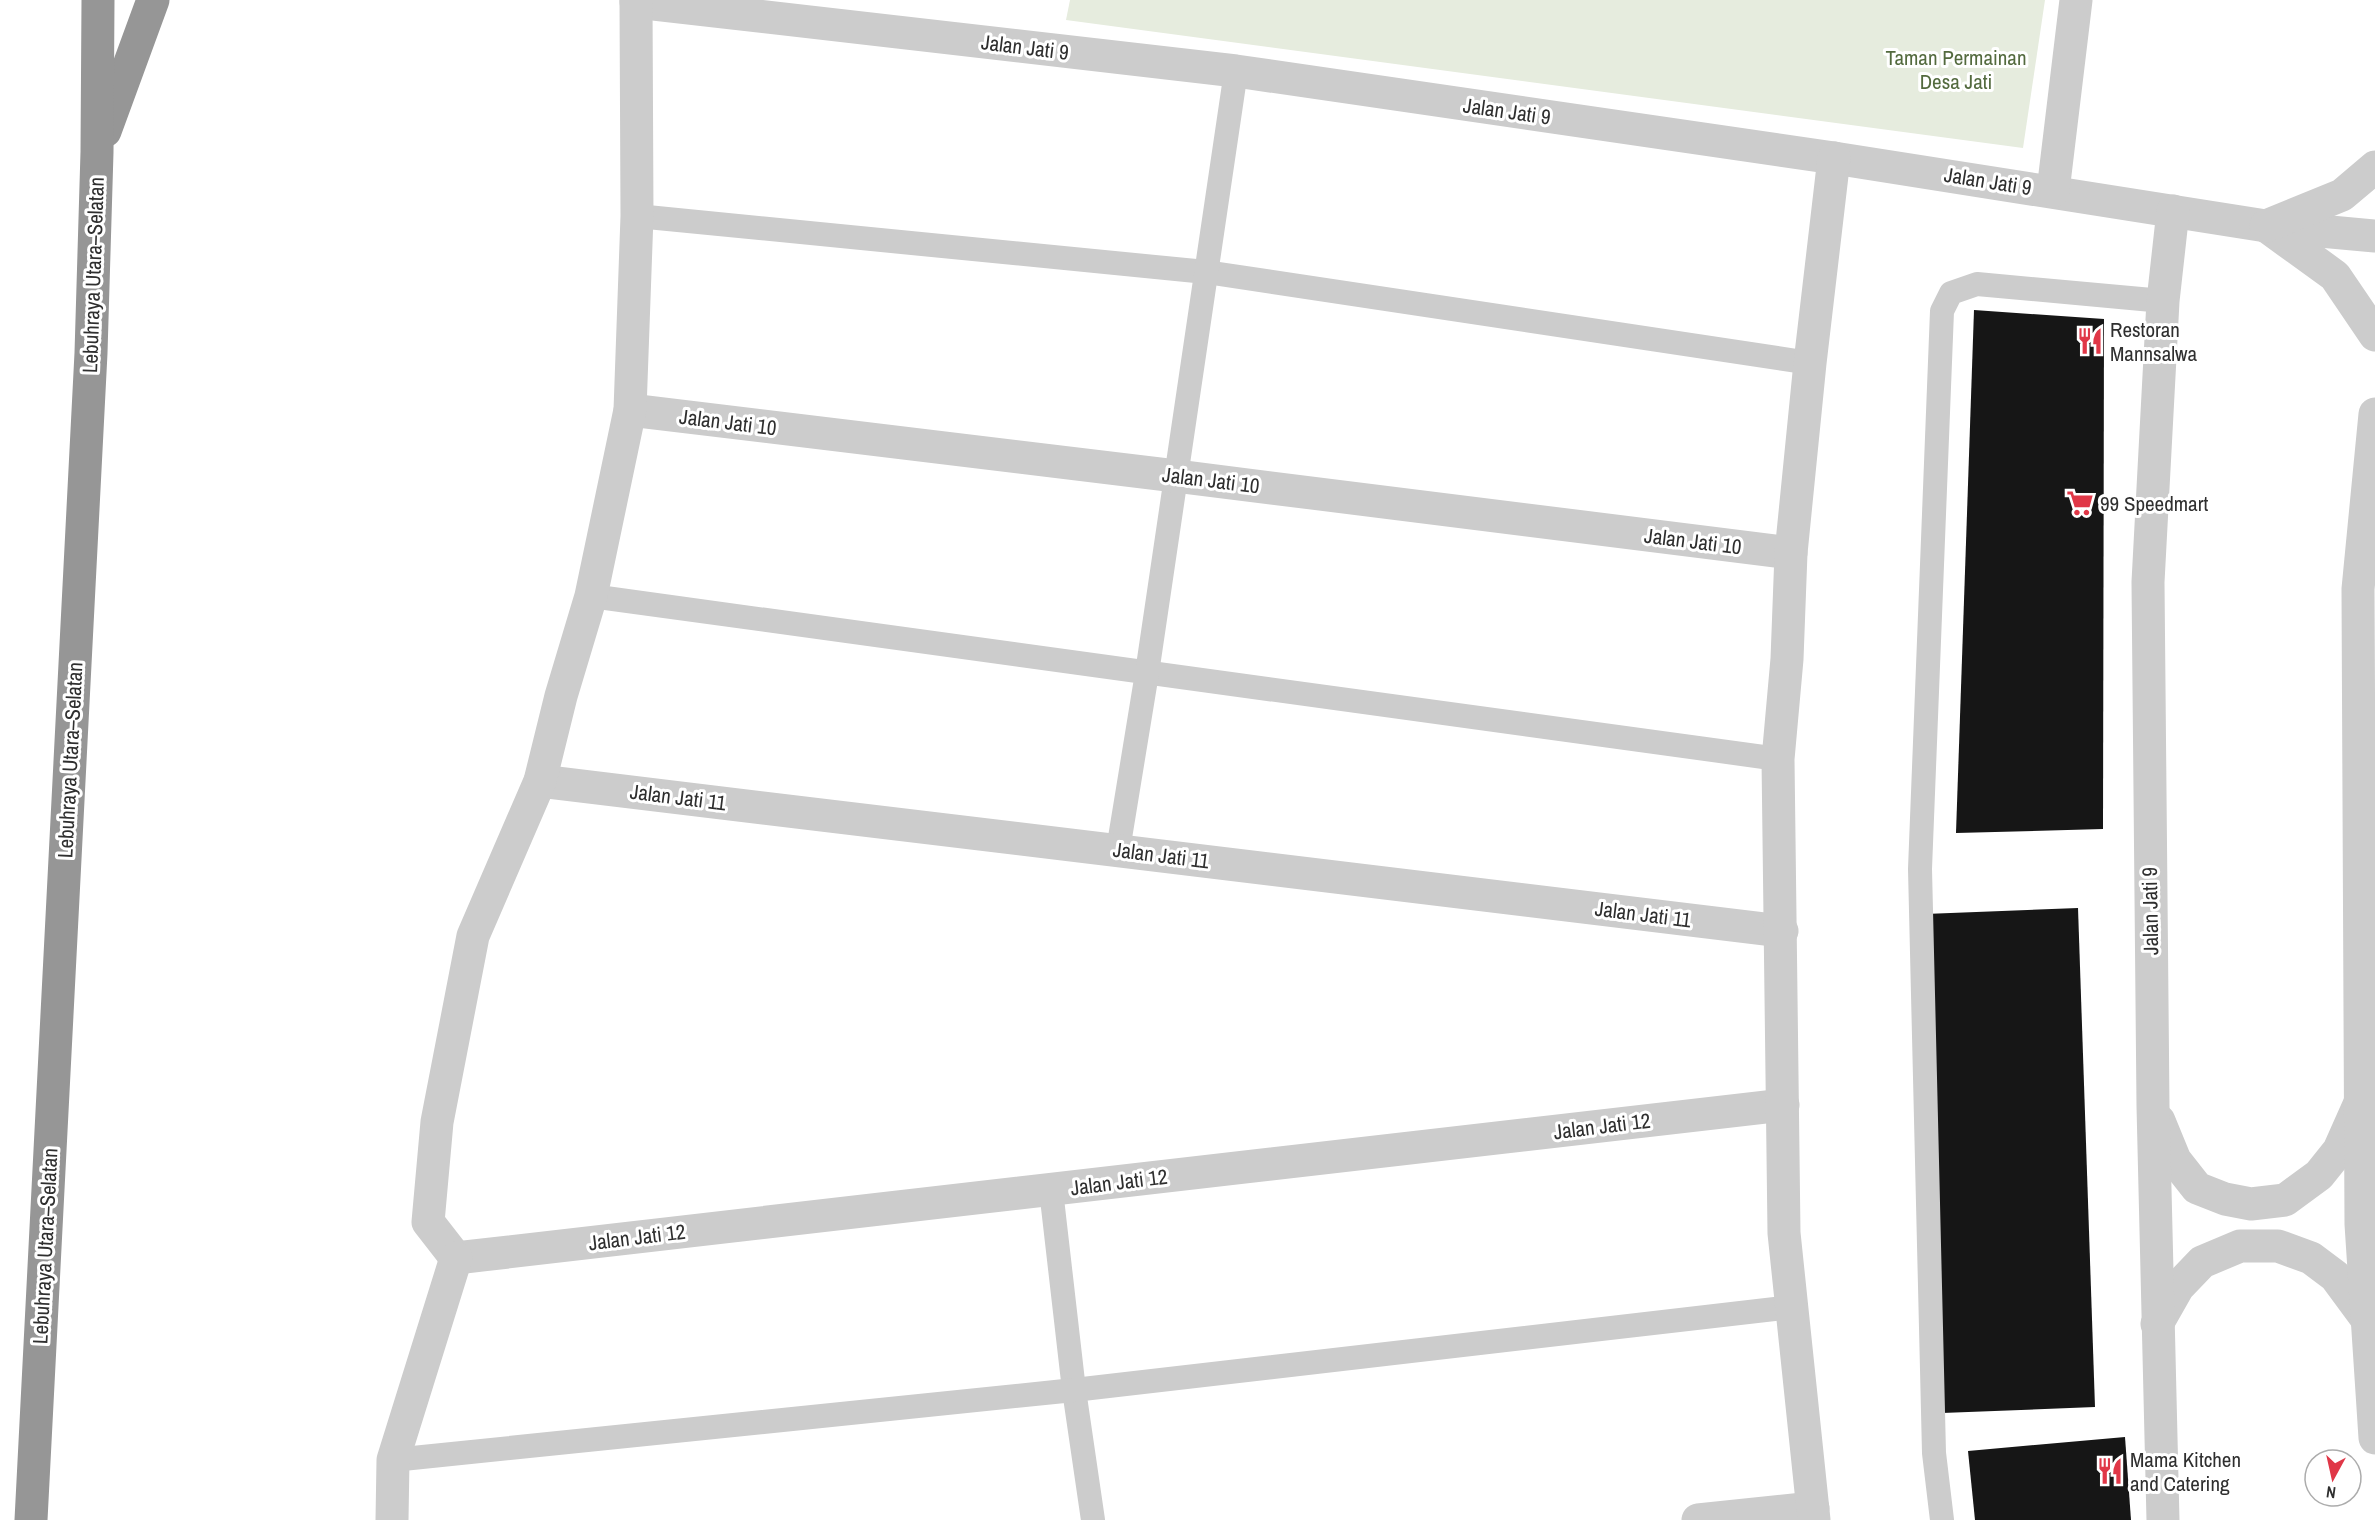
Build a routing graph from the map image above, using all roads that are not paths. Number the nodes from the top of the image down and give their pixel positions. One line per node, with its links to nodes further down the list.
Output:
1 (98, 0): 6 (highway, Lebuhraya Utara–Selatan)
2 (153, 0): 6 (highway)
3 (2076, 0): 9 (street)
4 (636, 1): 5 (street, Jalan Jati 9); 11 (street)
5 (1236, 71): 7 (street, Jalan Jati 9); 14 (lane)
6 (97, 152): 41 (highway, Lebuhraya Utara–Selatan)
7 (1834, 158): 9 (street, Jalan Jati 9); 17 (street)
8 (2375, 166): 12 (street)
9 (2052, 191): 10 (street, Jalan Jati 9)
10 (2173, 211): 12 (street, Jalan Jati 9); 15 (street, Jalan Jati 9)
11 (637, 216): 14 (lane); 18 (street)
12 (2265, 226): 13 (street, Jalan Jati 9); 16 (street)
13 (2375, 236)
14 (1206, 272): 17 (lane); 20 (lane)
15 (2163, 301): 30 (street, Jalan Jati 9); 45 (lane)
16 (2375, 335)
17 (1810, 363): 21 (street)
18 (630, 410): 20 (street, Jalan Jati 10); 22 (street)
19 (2375, 414): 28 (street)
20 (1176, 476): 21 (street, Jalan Jati 10); 23 (lane)
21 (1791, 553): 24 (street)
22 (591, 596): 23 (lane); 25 (street)
23 (1147, 673): 24 (lane); 26 (lane)
24 (1778, 759): 27 (street)
25 (540, 781): 26 (street, Jalan Jati 11); 33 (street)
26 (1118, 850): 27 (street, Jalan Jati 11)
27 (1782, 931): 29 (street)
28 (2359, 1105): 30 (street); 32 (street)
29 (1783, 1106): 31 (street, Jalan Jati 12); 34 (street)
30 (2152, 1106): 36 (street, Jalan Jati 9)
31 (1051, 1190): 33 (street, Jalan Jati 12); 37 (lane)
32 (2368, 1223): 35 (street)
33 (456, 1258): 39 (street)
34 (1792, 1307): 37 (lane); 40 (street)
35 (2366, 1318): 36 (street); 38 (street)
36 (2157, 1325): 46 (street, Jalan Jati 9)
37 (1074, 1390): 39 (lane); 43 (lane)
38 (2375, 1438)
39 (393, 1460): 42 (street)
40 (1813, 1514): 44 (street)
41 (30, 1520)
42 (392, 1520)
43 (1093, 1520)
44 (1698, 1520)
45 (1942, 1520)
46 (2163, 1520)

